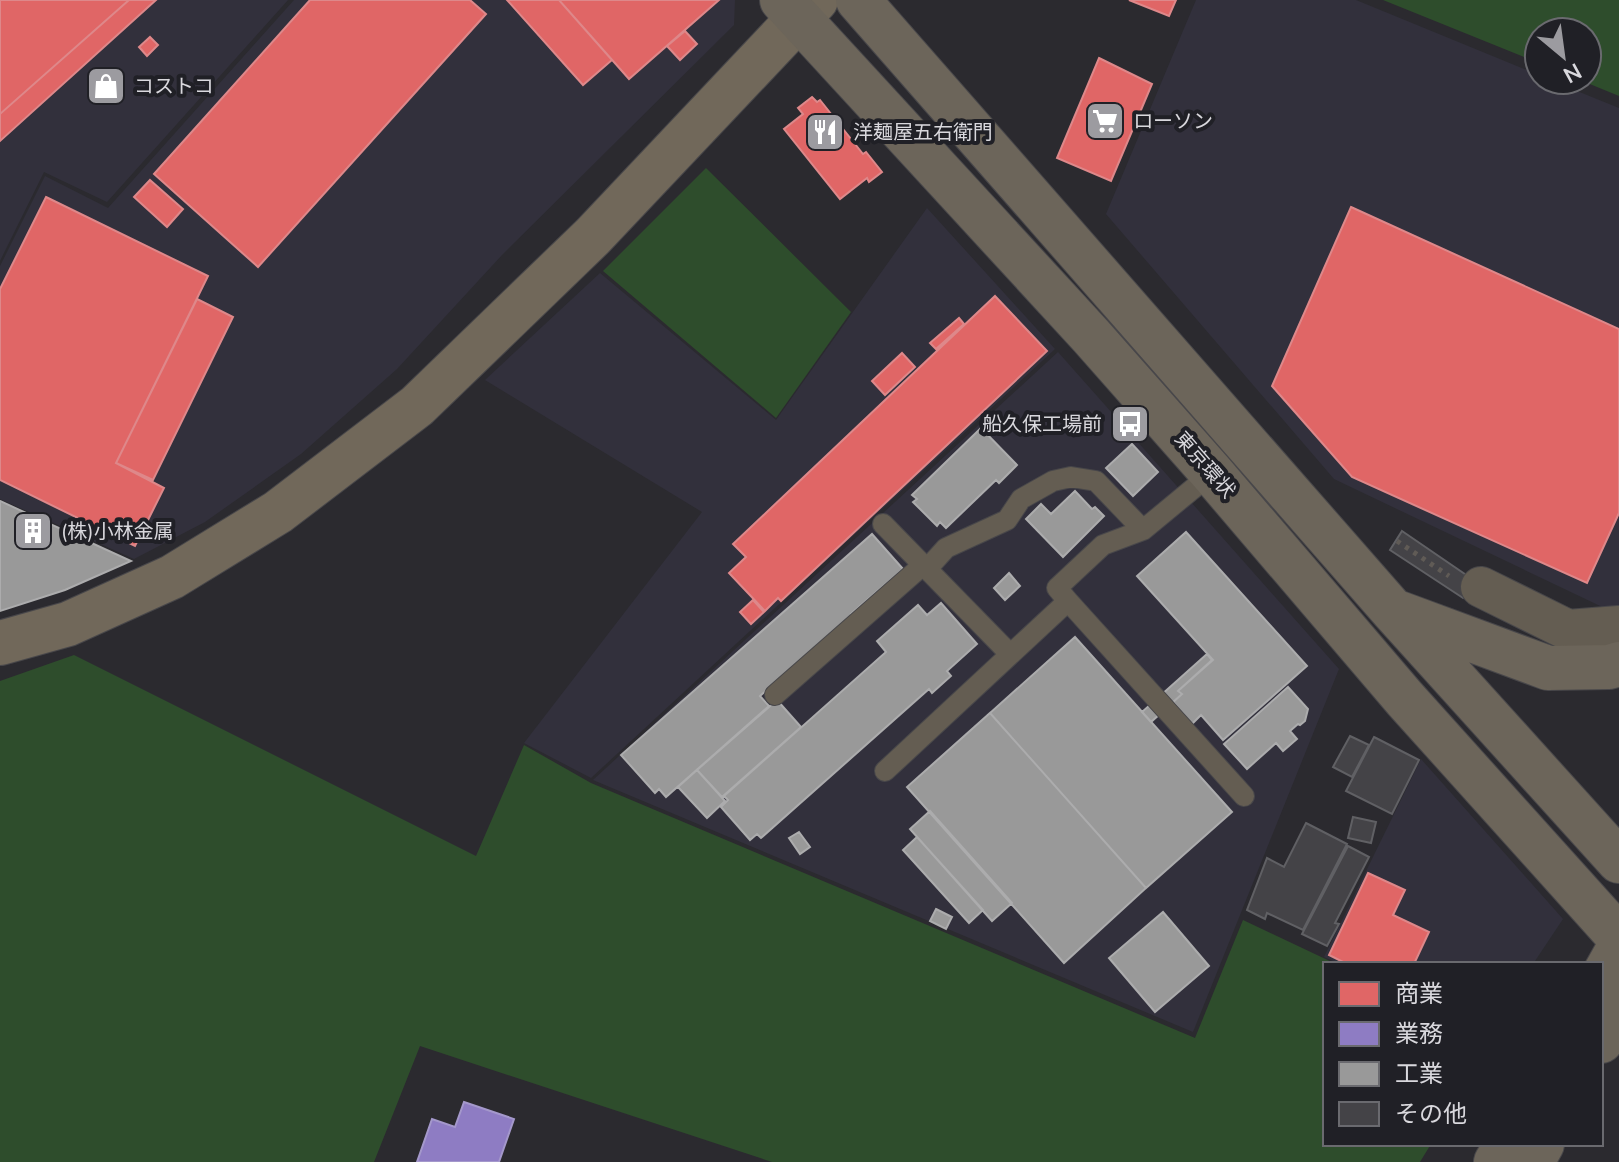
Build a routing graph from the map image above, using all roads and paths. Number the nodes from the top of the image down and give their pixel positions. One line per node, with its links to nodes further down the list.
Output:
1 (858, 0): 10 (highway)
2 (799, 6): 3 (highway, 東京環状); 12 (street)
3 (1212, 473): 5 (lane); 19 (highway, 東京環状)
4 (883, 524): 7 (lane)
5 (1143, 530): 7 (lane); 9 (lane)
6 (1397, 541): 8 (path)
7 (925, 567): 13 (lane); 15 (lane)
8 (1469, 584): 11 (street)
9 (1068, 601): 13 (lane); 17 (lane)
10 (1393, 611): 14 (highway); 18 (highway)
11 (1619, 626)
12 (0, 643)
13 (1010, 654): 16 (lane)
14 (1619, 664)
15 (775, 695)
16 (885, 771)
17 (1244, 796)
18 (1619, 861)
19 (1619, 937)
20 (1619, 948): 21 (highway)
21 (1603, 976)
22 (1619, 1010): 23 (highway)
23 (1603, 1038)

